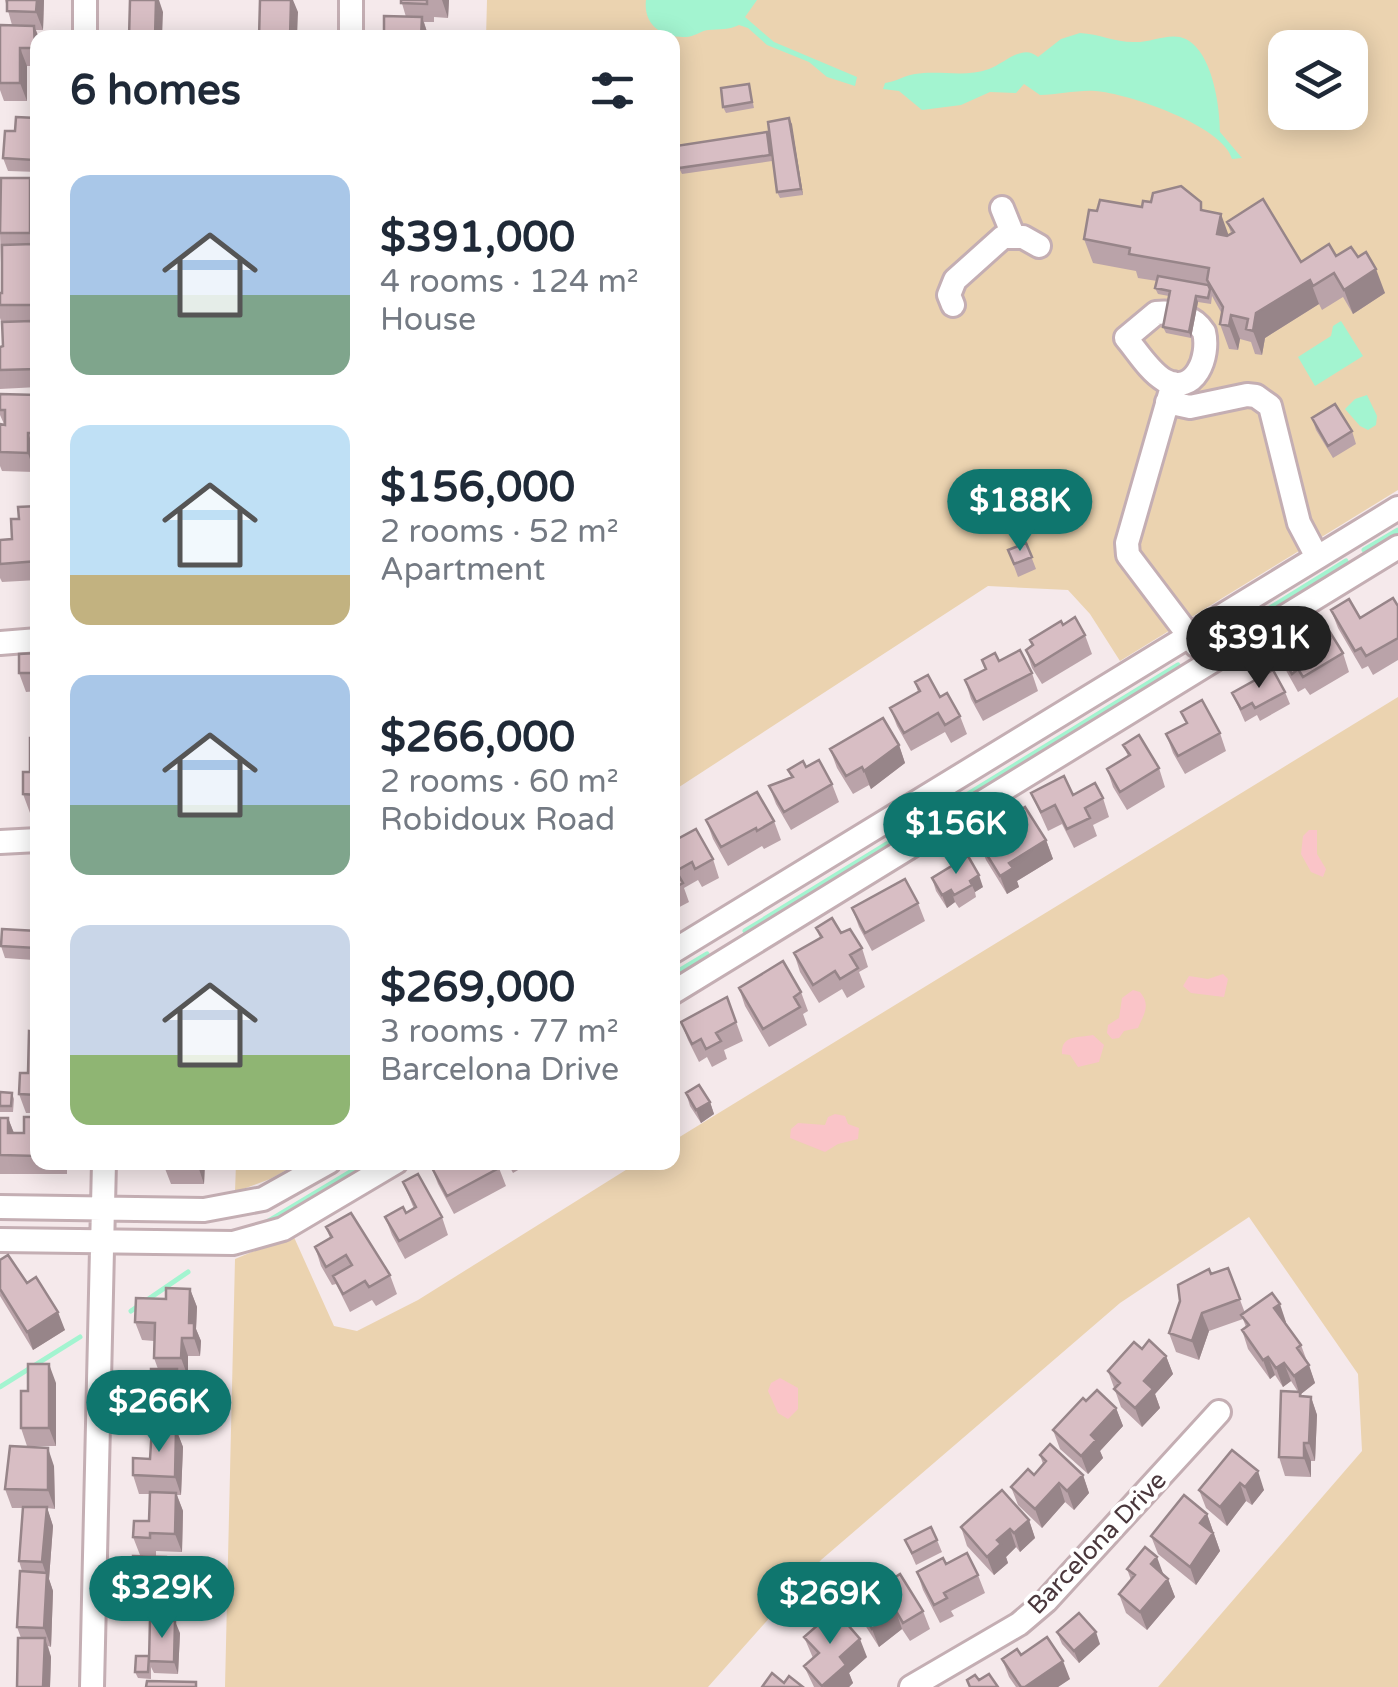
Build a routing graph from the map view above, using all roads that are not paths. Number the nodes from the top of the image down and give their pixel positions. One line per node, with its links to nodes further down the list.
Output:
1 (86, 0): 3 (street)
2 (351, 0): 4 (street)
3 (85, 30)
4 (350, 30)
5 (1002, 208): 6 (street)
6 (1014, 236): 7 (street); 8 (street)
7 (1039, 246)
8 (953, 306)
9 (1398, 508): 11 (street)
10 (1398, 547): 15 (street)
11 (1317, 558): 12 (street); 12 (street)
12 (1189, 636): 15 (street); 18 (street)
13 (30, 641): 14 (street)
14 (0, 643)
15 (1208, 664): 20 (street)
16 (30, 840): 17 (street)
17 (0, 842)
18 (714, 927): 19 (street); 20 (street)
19 (680, 947)
20 (732, 956): 21 (street)
21 (680, 988)
22 (104, 1170): 26 (street)
23 (315, 1170): 26 (street)
24 (383, 1170): 28 (street)
25 (0, 1207): 26 (street)
26 (103, 1209): 28 (street)
27 (0, 1240): 28 (street)
28 (102, 1242): 30 (street)
29 (1219, 1412): 31 (street, Barcelona Drive)
30 (92, 1687)
31 (910, 1687)

